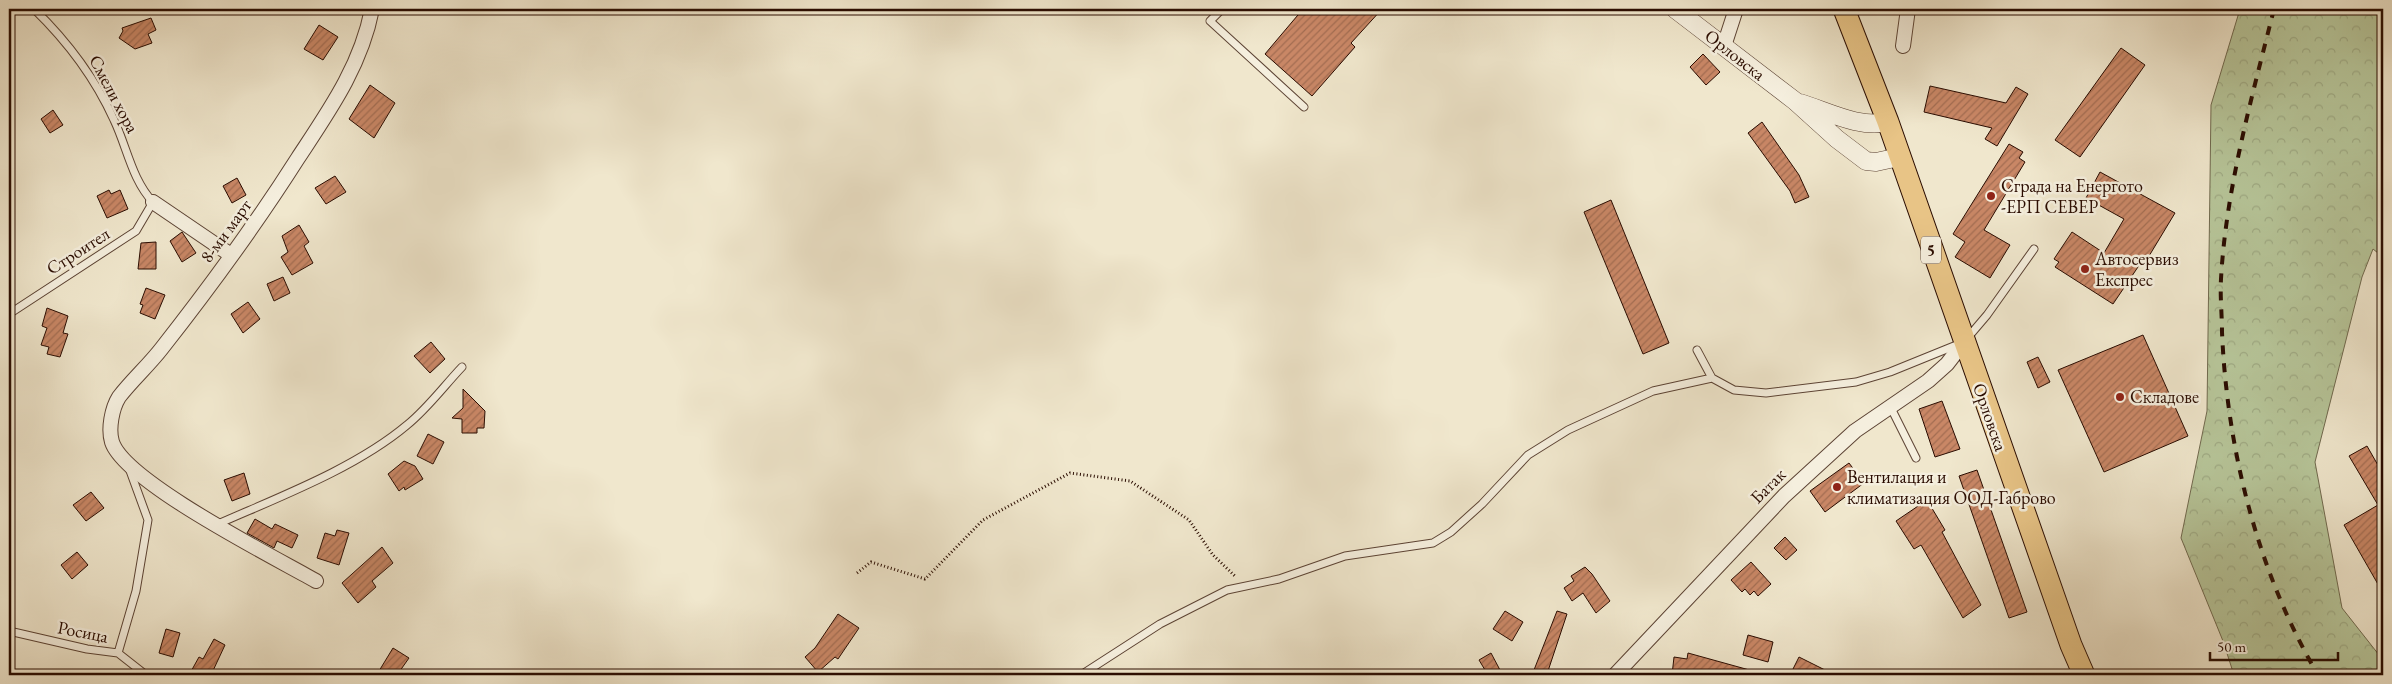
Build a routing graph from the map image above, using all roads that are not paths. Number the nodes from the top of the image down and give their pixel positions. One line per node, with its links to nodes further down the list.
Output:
1 (34, 9): 14 (lane, Смели хора)
2 (372, 9): 16 (street, 8-ми март)
3 (1222, 9): 11 (lane)
4 (1675, 9): 8 (street, Орловска)
5 (1736, 9): 8 (street)
6 (1844, 9): 12 (main road, 5)
7 (1908, 9): 9 (street)
8 (1724, 46): 10 (street, Орловска)
9 (1903, 46)
10 (1795, 101): 12 (street, Орловска); 13 (street, Орловска)
11 (1304, 107)
12 (1888, 122): 13 (main road, Орловска / 5)
13 (1899, 157): 18 (main road, Орловска / 5)
14 (153, 202): 16 (street); 17 (lane, Строител)
15 (2034, 249): 18 (lane)
16 (231, 255): 24 (street, 8-ми март)
17 (9, 314)
18 (1964, 342): 21 (lane); 22 (street, Батак); 32 (main road, Орловска / 5)
19 (1697, 350): 21 (lane)
20 (462, 367): 25 (lane)
21 (1712, 378): 30 (lane)
22 (1890, 406): 23 (lane); 31 (street, Батак)
23 (1916, 458)
24 (128, 464): 25 (street, 8-ми март); 28 (lane, 8-ми март)
25 (218, 524): 26 (street, 8-ми март)
26 (316, 580)
27 (9, 630): 28 (lane, Росица)
28 (118, 654): 29 (lane, Росица)
29 (146, 675)
30 (1081, 675)
31 (1615, 675)
32 (2084, 675)

